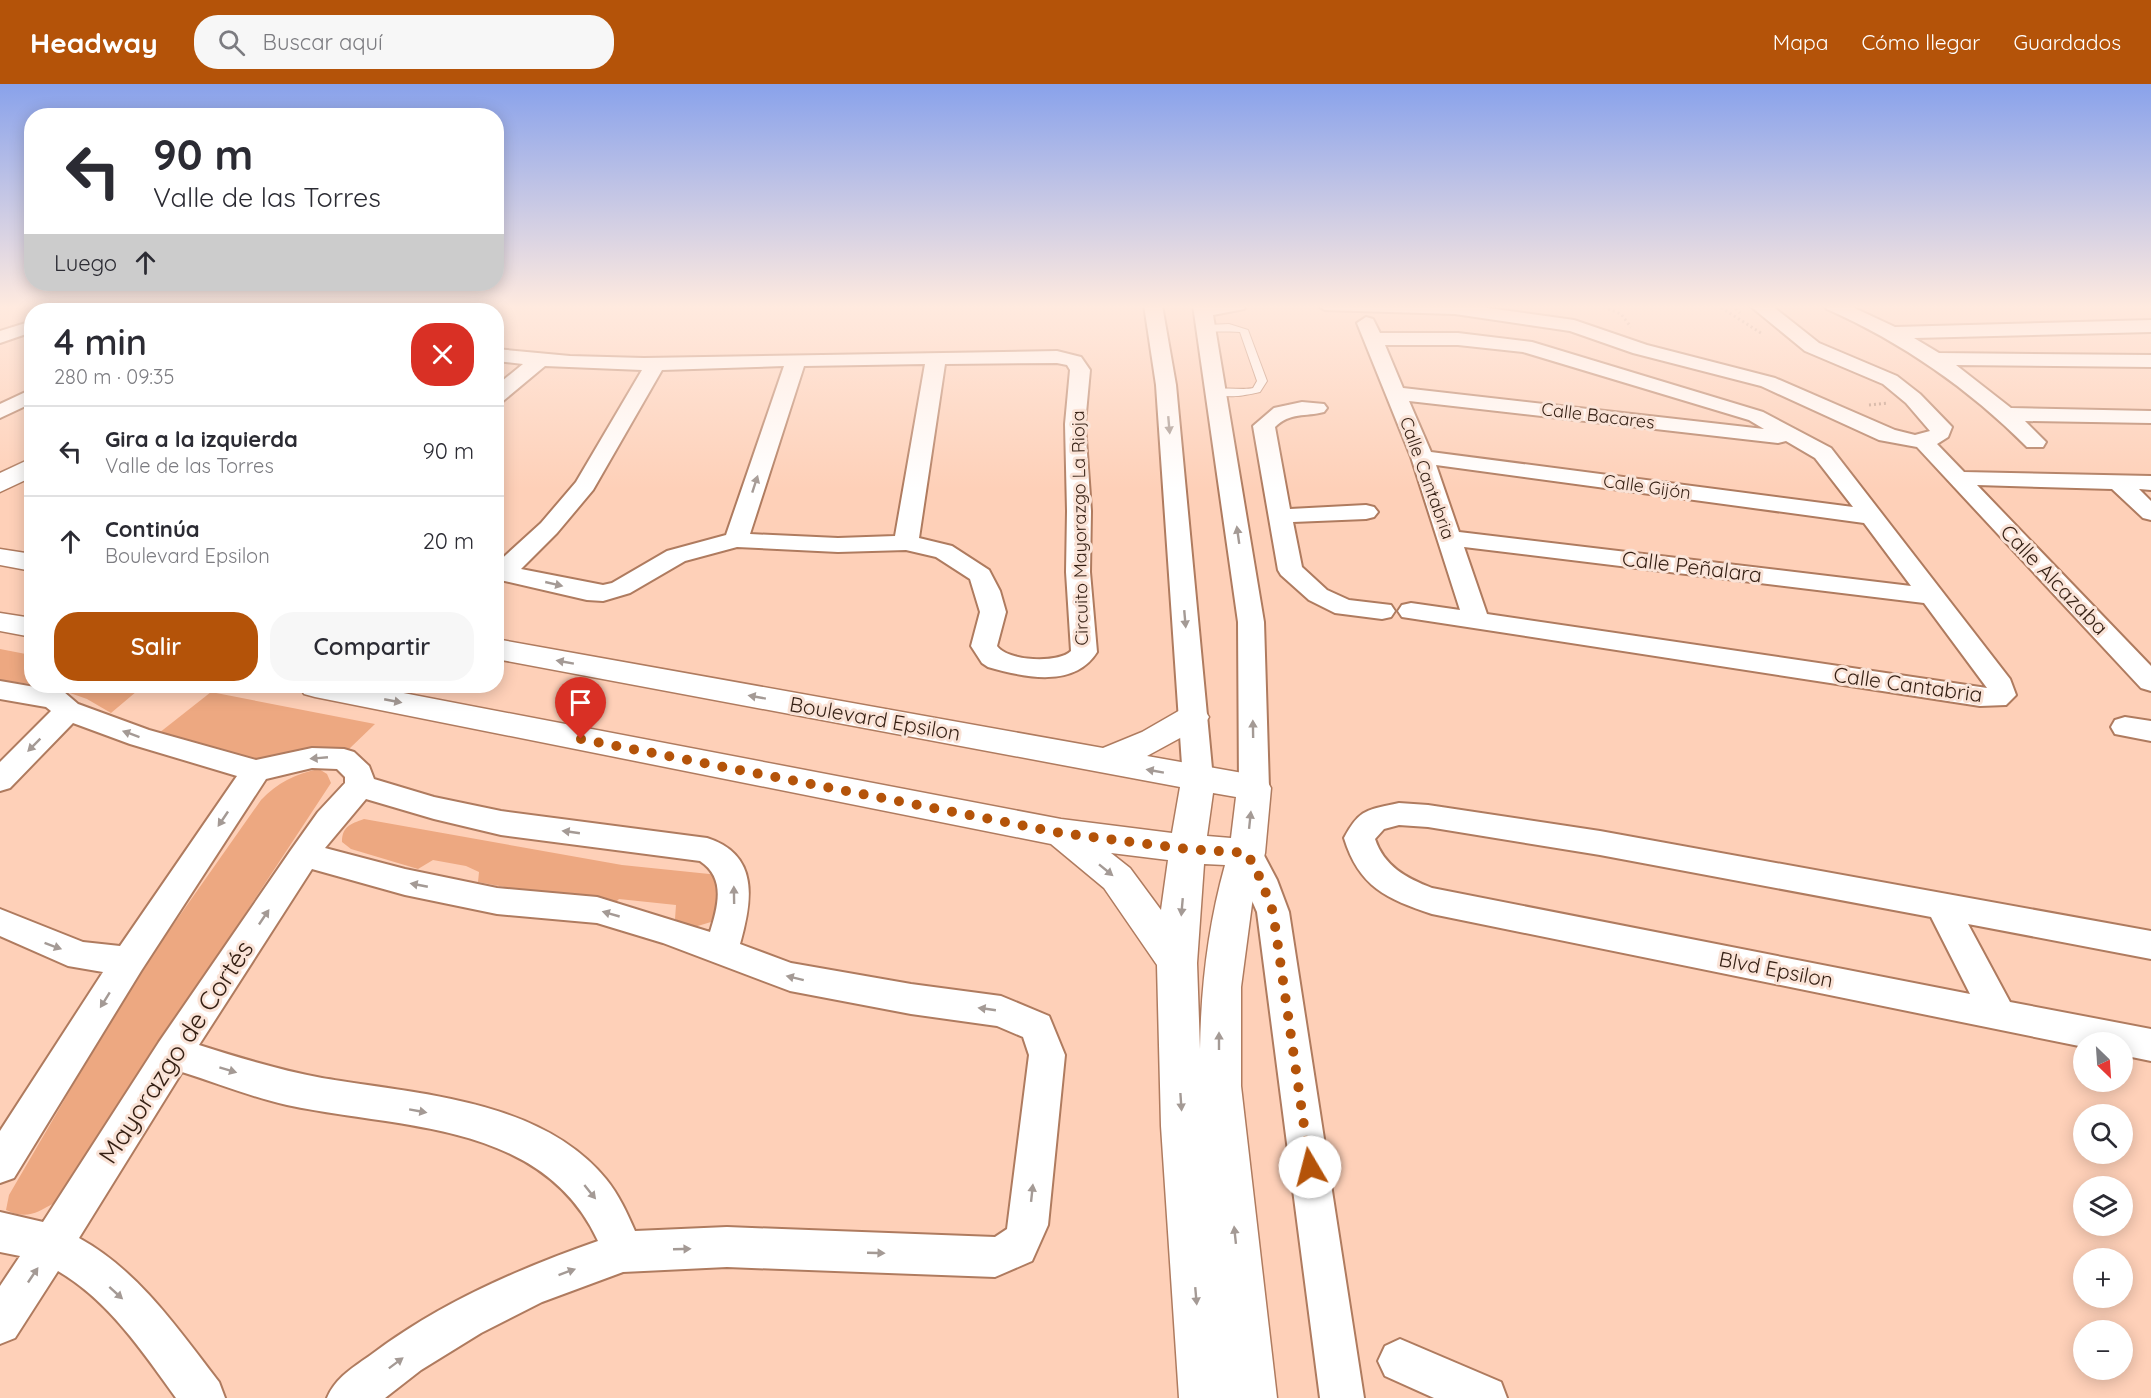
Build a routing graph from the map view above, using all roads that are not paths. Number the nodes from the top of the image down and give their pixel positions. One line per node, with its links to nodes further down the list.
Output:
1 (532, 366): 20 (street)
2 (654, 366): 53 (street)
3 (794, 366): 49 (street, one-way to 3)
4 (935, 366): 50 (street)
5 (1079, 366): 50 (street, Circuito Mayorazgo La Rioja)
6 (1163, 366): 66 (street, one-way to 66)
7 (1213, 366): 21 (street)
8 (1257, 366): 21 (lane)
9 (1384, 366): 22 (street, Calle Cantabria)
10 (1588, 366): 16 (street, Calle Cantabria)
11 (1626, 366): 16 (street)
12 (1663, 366): 17 (street)
13 (1708, 366): 26 (street)
14 (1859, 366): 24 (street)
15 (1947, 366): 28 (street)
16 (1621, 376): 17 (street, Calle Cantabria)
17 (1647, 384): 30 (street); 31 (street, Calle Cantabria)
18 (0, 390): 19 (street)
19 (24, 390)
20 (504, 390)
21 (1217, 392): 34 (street)
22 (1396, 393): 30 (street, Calle Bacares); 37 (street, Calle Cantabria)
23 (24, 399): 27 (street)
24 (1916, 403): 26 (street); 32 (street)
25 (1317, 408): 36 (street)
26 (1856, 411): 32 (street)
27 (0, 412)
28 (2007, 414): 29 (street); 33 (street)
29 (2151, 417)
30 (1649, 422): 31 (street, Calle Bacares)
31 (1801, 440): 47 (street, Calle Cantabria)
32 (1923, 441): 40 (street, Calle Alcazaba)
33 (2035, 442)
34 (1225, 449): 36 (street); 72 (street, one-way to 34)
35 (24, 451): 38 (street)
36 (1269, 451): 46 (street)
37 (1422, 457): 47 (street, Calle Gijón); 48 (street, Calle Cantabria)
38 (0, 464)
39 (24, 470): 43 (street)
40 (1956, 478): 41 (street); 62 (street, Calle Alcazaba)
41 (2118, 482): 42 (street); 45 (street)
42 (2151, 483)
43 (0, 484)
44 (1366, 512): 46 (street)
45 (2151, 513)
46 (1280, 516): 56 (street)
47 (1873, 517): 55 (street, Calle Cantabria)
48 (1450, 538): 55 (street, Calle Peñalara); 58 (street, Calle Cantabria)
49 (736, 540): 50 (street, Circuito Mayorazgo La Rioja); 54 (street, Circuito Mayorazgo La Rioja, one-way to 49)
50 (906, 543)
51 (0, 557): 52 (street)
52 (24, 562)
53 (504, 568)
54 (504, 573)
55 (1934, 596): 58 (street, Calle Cantabria)
56 (1382, 611)
57 (1411, 611): 58 (street, Calle Cantabria)
58 (1476, 619)
59 (0, 622): 60 (street)
60 (24, 626)
61 (504, 650): 67 (street, Boulevard Epsilon, one-way to 61)
62 (2151, 682)
63 (0, 690): 65 (street)
64 (351, 693): 73 (street, one-way to 73)
65 (68, 711): 68 (street, one-way to 65); 70 (street, one-way to 70)
66 (1193, 717): 67 (street); 69 (street)
67 (1105, 761): 69 (street, Boulevard Epsilon, one-way to 67)
68 (256, 771): 71 (street, one-way to 68); 81 (street, one-way to 81)
69 (1198, 778): 72 (street, Boulevard Epsilon); 74 (street)
70 (0, 780)
71 (360, 786): 76 (street, Mayorazgo de Cortés); 80 (street, one-way to 71)
72 (1254, 788): 75 (street, one-way to 72)
73 (1061, 833): 74 (street); 82 (street, one-way to 82)
74 (1187, 849): 75 (street); 82 (street, one-way to 82)
75 (1247, 853): 95 (street, one-way to 75); 96 (street)
76 (306, 855): 80 (street, one-way to 76); 85 (street, Mayorazgo de Cortés, one-way to 76)
77 (1941, 906): 79 (street); 83 (street); 83 (street, Blvd Epsilon)
78 (0, 922): 81 (street, one-way to 81)
79 (2151, 945)
80 (721, 952): 89 (street, one-way to 80)
81 (129, 961): 86 (street, one-way to 86)
82 (1177, 962): 94 (street, one-way to 94)
83 (1999, 1014): 84 (street, Blvd Epsilon)
84 (2151, 1045)
85 (172, 1053): 88 (street, Mayorazgo de Cortés); 89 (street, one-way to 89)
86 (0, 1165)
87 (0, 1232): 88 (street)
88 (52, 1246): 90 (street, Mayorazgo de Cortés, one-way to 88); 92 (street, one-way to 92)
89 (623, 1252): 93 (street, one-way to 89)
90 (0, 1323)
91 (1400, 1361): 97 (street)
92 (203, 1398)
93 (349, 1398)
94 (1205, 1398)
95 (1251, 1398)
96 (1342, 1398)
97 (1485, 1398)

